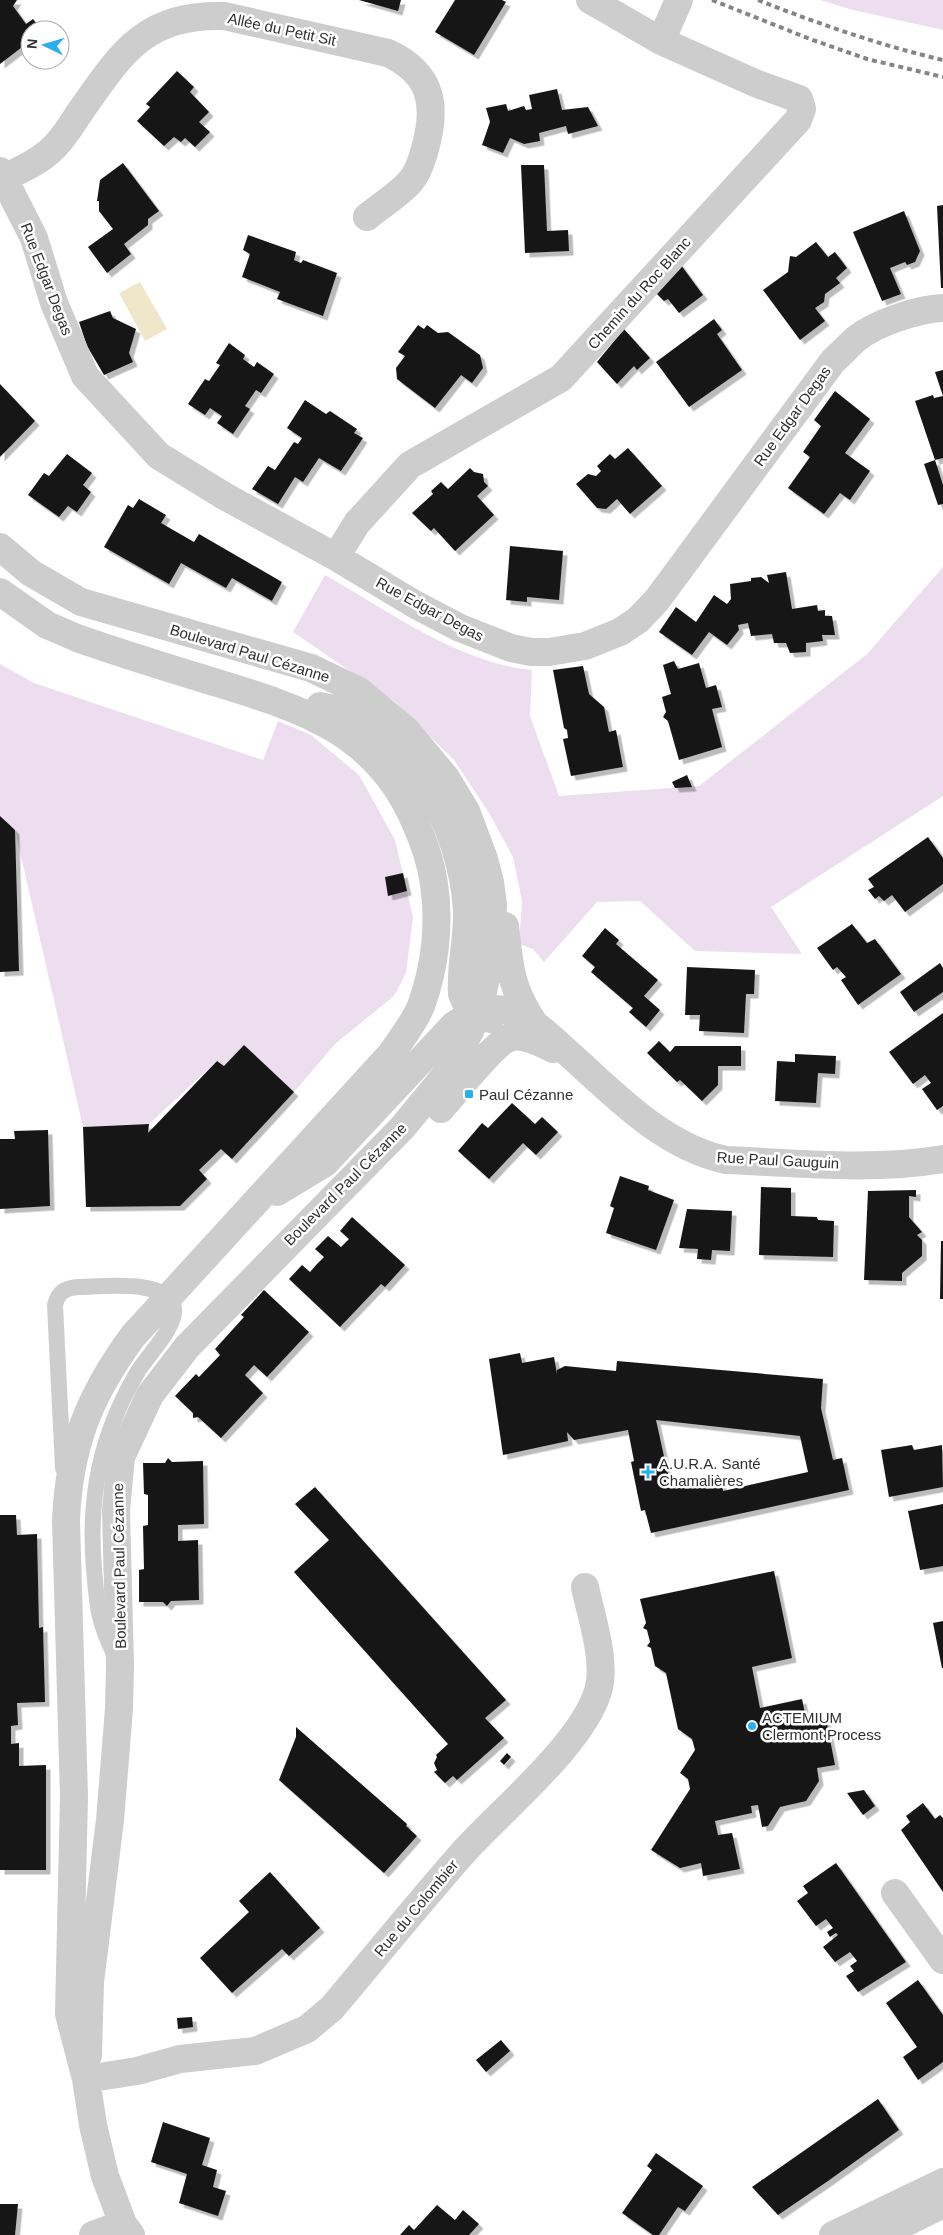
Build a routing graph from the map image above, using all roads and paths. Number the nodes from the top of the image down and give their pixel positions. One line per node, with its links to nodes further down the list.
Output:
1 (590, 0): 3 (street, Chemin du Roc Blanc)
2 (679, 0): 3 (street)
3 (661, 40): 8 (street, Chemin du Roc Blanc)
4 (2, 175): 5 (street, Allée du Petit Sit); 8 (street, Rue Edgar Degas)
5 (367, 217)
6 (943, 308): 8 (street, Rue Edgar Degas)
7 (0, 547): 11 (street, Boulevard Paul Cézanne)
8 (336, 557)
9 (0, 592): 10 (street, Boulevard Paul Cézanne)
10 (274, 700): 12 (street); 16 (street, Boulevard Paul Cézanne)
11 (484, 860): 12 (street, Boulevard Paul Cézanne); 13 (street)
12 (477, 1011): 13 (street); 13 (street, Rue Paul Gauguin); 15 (street, Boulevard Paul Cézanne); 16 (street)
13 (539, 1034): 14 (street, Rue Paul Gauguin); 15 (street, Rue Paul Gauguin)
14 (943, 1159)
15 (326, 1204): 20 (street, Boulevard Paul Cézanne)
16 (249, 1209): 17 (street, Boulevard Paul Cézanne)
17 (168, 1296): 18 (street, Boulevard Paul Cézanne); 18 (lane); 20 (lane)
18 (66, 1521): 23 (street, Boulevard Paul Cézanne)
19 (585, 1587): 23 (street, Rue du Colombier)
20 (120, 1666): 23 (street, Boulevard Paul Cézanne)
21 (895, 1893): 22 (street)
22 (943, 1960)
23 (86, 2079): 26 (street, Boulevard Paul Cézanne)
24 (943, 2182): 28 (street)
25 (943, 2204): 29 (street)
26 (127, 2229): 27 (street)
27 (93, 2235)
28 (833, 2235)
29 (881, 2235)

